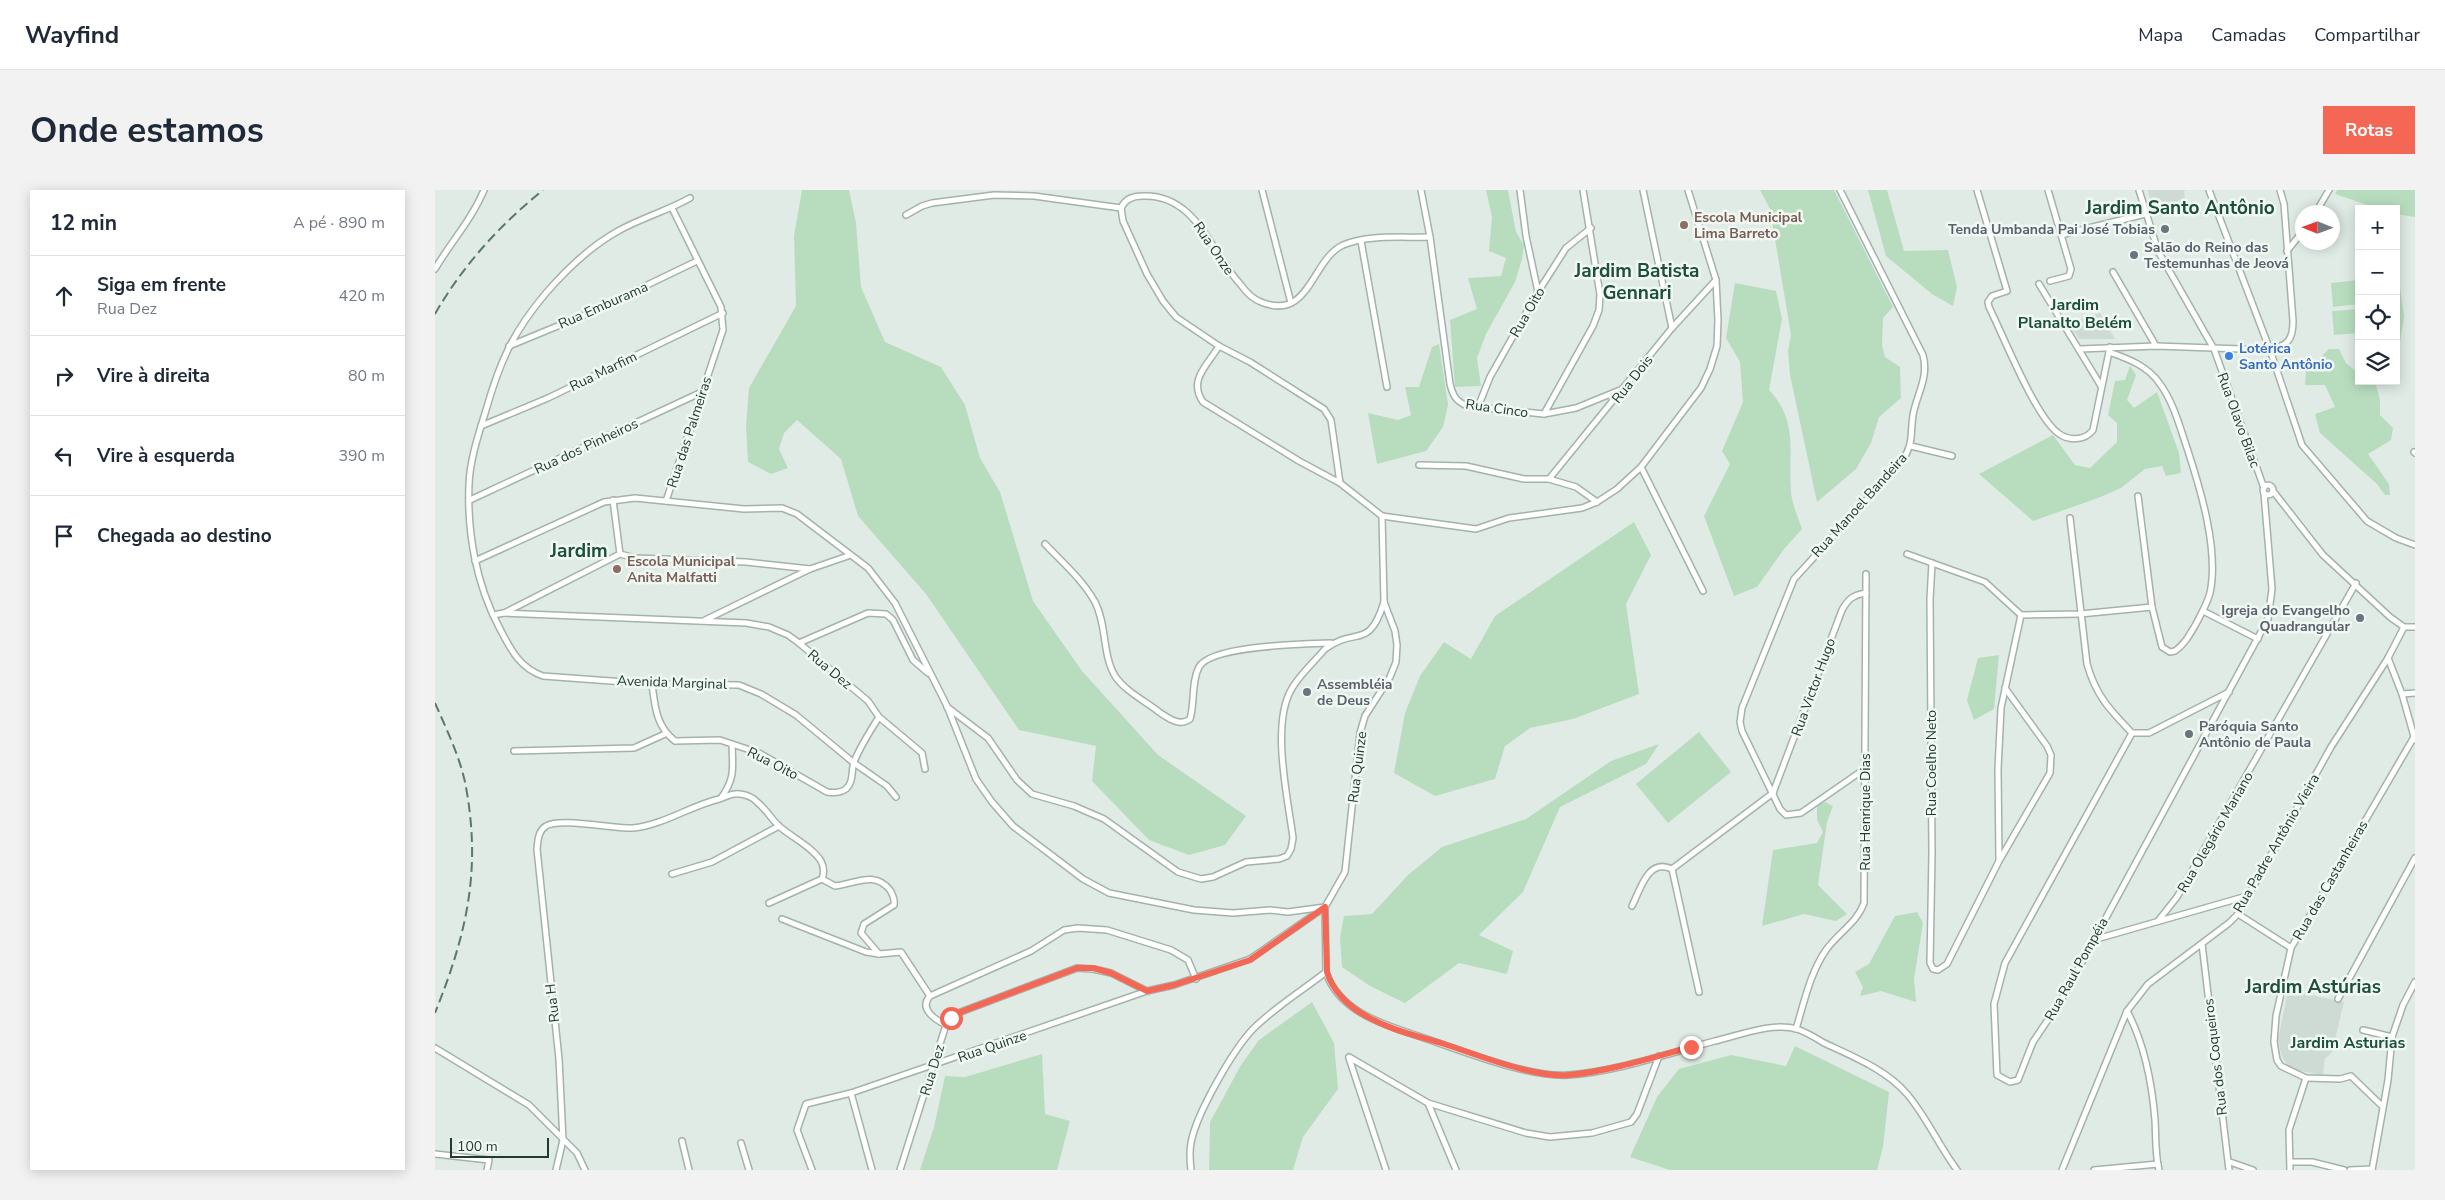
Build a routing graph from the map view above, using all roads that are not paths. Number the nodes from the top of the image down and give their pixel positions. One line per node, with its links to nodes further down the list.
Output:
1 (484, 190): 28 (street)
2 (1262, 190): 34 (street)
3 (1421, 190): 23 (street, Rua Cinco)
4 (1520, 190): 33 (street)
5 (1583, 190): 21 (street, Rua Cinco)
6 (1643, 190): 36 (street)
7 (1688, 190): 30 (street)
8 (1840, 190): 51 (street, Rua Manoel Bandeira)
9 (1977, 190): 44 (street)
10 (2048, 190): 22 (street)
11 (2139, 190): 19 (street, Rua Olavo Bilac)
12 (2209, 190): 43 (street)
13 (2279, 190): 26 (street)
14 (2329, 190): 16 (street)
15 (690, 198): 17 (street, Avenida Marginal)
16 (2320, 205)
17 (672, 208): 27 (street); 37 (street, Avenida Marginal)
18 (1121, 208): 20 (street); 34 (street, Rua Onze); 38 (street)
19 (2145, 214): 22 (street); 41 (street, Rua Olavo Bilac)
20 (906, 215)
21 (1591, 228): 33 (street, Rua Oito); 49 (street, Rua Cinco)
22 (2061, 235): 31 (street)
23 (1430, 237): 24 (street); 48 (street, Rua Cinco)
24 (1361, 240): 34 (street); 45 (street)
25 (2295, 241): 26 (street)
26 (2287, 251): 43 (street)
27 (697, 261): 35 (street); 37 (street, Rua Emburama)
28 (435, 269)
29 (2113, 272): 39 (street)
30 (1716, 280): 36 (street, Rua Dois); 54 (street)
31 (2050, 281)
32 (2039, 284): 40 (street)
33 (1538, 292): 48 (street, Rua Oito)
34 (1291, 303)
35 (723, 313): 47 (street, Rua das Palmeiras); 50 (street, Rua Marfim)
36 (1672, 328): 46 (street, Rua Dois)
37 (508, 346): 50 (street, Avenida Marginal)
38 (1219, 346): 56 (street); 56 (street)
39 (2155, 346): 41 (street); 42 (street)
40 (2080, 349): 42 (street); 44 (street)
41 (2214, 349): 43 (street); 57 (street, Rua Olavo Bilac)
42 (2110, 350): 44 (street); 80 (street)
43 (2270, 350): 67 (street)
44 (2101, 386)
45 (1387, 388)
46 (1625, 388): 49 (street); 55 (street, Rua Dois)
47 (702, 392): 60 (street, Rua dos Pinheiros); 62 (street, Rua das Palmeiras)
48 (1479, 407): 49 (street, Rua Cinco)
49 (1544, 414)
50 (481, 426): 60 (street, Avenida Marginal)
51 (1911, 446): 52 (street); 108 (street, Rua Manoel Bandeira)
52 (1952, 456)
53 (1419, 466): 55 (street)
54 (1641, 467): 63 (street); 76 (street)
55 (1549, 479): 63 (street)
56 (1340, 483): 64 (street)
57 (2264, 491): 58 (street); 58 (street); 88 (street, Rua Raul Pompéia)
58 (2273, 491): 75 (street)
59 (2138, 496): 79 (street)
60 (470, 500): 71 (street, Avenida Marginal)
61 (613, 500): 62 (street); 68 (street); 71 (street)
62 (666, 501): 70 (street, Rua das Palmeiras)
63 (1597, 502): 64 (street)
64 (1382, 516): 78 (street)
65 (2070, 518): 82 (street)
66 (1045, 544): 90 (street)
67 (2415, 545)
68 (621, 554): 73 (street); 81 (street)
69 (1907, 554): 72 (street)
70 (848, 556): 73 (street); 92 (street, Rua das Palmeiras)
71 (475, 561): 84 (street, Avenida Marginal)
72 (1931, 564): 83 (street); 113 (street, Rua Coelho Neto)
73 (810, 568): 85 (street)
74 (1866, 574): 77 (street, Rua Henrique Dias)
75 (2356, 583): 86 (street); 123 (street, Rua Olegário Mariano)
76 (1703, 591)
77 (1866, 593): 106 (street, Rua Henrique Dias); 108 (street, Rua Victor Hugo)
78 (1384, 602): 90 (street); 120 (street, Rua Quinze)
79 (2153, 607): 80 (street); 82 (street)
80 (2203, 611): 88 (street)
81 (504, 613): 84 (street); 85 (street, Rua Dez)
82 (2080, 614): 83 (street); 100 (street)
83 (2021, 615): 94 (street)
84 (493, 616): 93 (street, Avenida Marginal)
85 (705, 621): 89 (street, Rua Dez)
86 (2404, 627): 87 (street); 91 (street, Rua Padre Antônio Vieira)
87 (2415, 627)
88 (2258, 639): 95 (street, Rua Raul Pompéia)
89 (799, 643): 92 (street); 99 (street, Rua Dez)
90 (1332, 643): 98 (street)
91 (2388, 658): 97 (street); 117 (street, Rua Padre Antônio Vieira)
92 (929, 674): 98 (street, Rua das Palmeiras)
93 (653, 684): 101 (street); 105 (street, Avenida Marginal)
94 (2005, 688): 113 (street); 113 (street)
95 (2230, 692): 100 (street); 124 (street, Rua Raul Pompéia)
96 (2415, 693): 97 (street)
97 (2402, 694): 102 (street)
98 (947, 706): 120 (street, Rua das Palmeiras)
99 (879, 717): 105 (street); 107 (street, Rua Dez)
100 (2132, 733): 124 (street, Rua Raul Pompéia)
101 (665, 734): 103 (street, Rua Oito); 104 (street)
102 (2415, 739): 126 (street, Rua das Castanheiras)
103 (732, 745): 105 (street, Rua Oito); 110 (street)
104 (514, 751)
105 (854, 763): 109 (street, Avenida Marginal)
106 (1866, 768): 108 (street); 137 (street, Rua Henrique Dias)
107 (925, 769)
108 (1773, 793): 114 (street)
109 (896, 797)
110 (721, 799): 111 (street); 147 (street, Rua H)
111 (779, 826): 115 (street); 116 (street)
112 (2415, 858): 134 (street)
113 (1999, 861)
114 (1672, 869): 119 (street); 132 (street)
115 (672, 874)
116 (822, 879): 118 (street); 127 (street)
117 (2247, 896): 121 (street, Rua Padre Antônio Vieira); 123 (street)
118 (769, 903)
119 (1632, 906)
120 (1325, 907): 128 (street); 129 (street)
121 (2238, 914): 125 (street, Rua Padre Antônio Vieira); 126 (street)
122 (782, 919): 127 (street)
123 (2158, 921): 124 (street)
124 (2092, 940)
125 (2202, 944): 135 (street, Rua Padre Antônio Vieira); 151 (street, Rua dos Coqueiros)
126 (2291, 948): 143 (street, Rua das Castanheiras)
127 (879, 954): 133 (street)
128 (1327, 972): 141 (street); 162 (street)
129 (1196, 979): 131 (street); 133 (street)
130 (2415, 982): 139 (street)
131 (1147, 991): 136 (street, Rua Dez); 142 (street, Rua Quinze)
132 (1699, 992)
133 (929, 996): 136 (street)
134 (2338, 999)
135 (2127, 1011): 153 (street); 166 (street, Rua Padre Antônio Vieira)
136 (946, 1025): 142 (street, Rua Dez)
137 (1796, 1029): 141 (street); 165 (street)
138 (2363, 1030): 139 (street)
139 (2392, 1037): 146 (street)
140 (435, 1048): 147 (street)
141 (1659, 1056): 145 (street)
142 (934, 1066): 144 (street, Rua Quinze); 161 (street, Rua Dez)
143 (2306, 1078): 146 (street, Rua das Castanheiras); 152 (street)
144 (851, 1093): 159 (street, Rua Quinze); 160 (street)
145 (1428, 1103): 163 (street); 164 (street)
146 (2382, 1106): 174 (street)
147 (563, 1140): 155 (street, Rua H); 156 (street)
148 (682, 1141): 157 (street)
149 (741, 1143): 158 (street)
150 (435, 1154): 154 (street)
151 (2230, 1162): 169 (street, Rua dos Coqueiros); 170 (street)
152 (2291, 1162): 171 (street); 172 (street)
153 (2158, 1164): 167 (street); 168 (street)
154 (487, 1170)
155 (556, 1170)
156 (585, 1170)
157 (689, 1170)
158 (749, 1170)
159 (812, 1170)
160 (872, 1170)
161 (900, 1170)
162 (1191, 1170)
163 (1386, 1170)
164 (1456, 1170)
165 (1957, 1170)
166 (2062, 1170)
167 (2094, 1170)
168 (2159, 1170)
169 (2229, 1170)
170 (2253, 1170)
171 (2291, 1170)
172 (2344, 1170)
173 (2350, 1170): 174 (street)
174 (2372, 1170)

